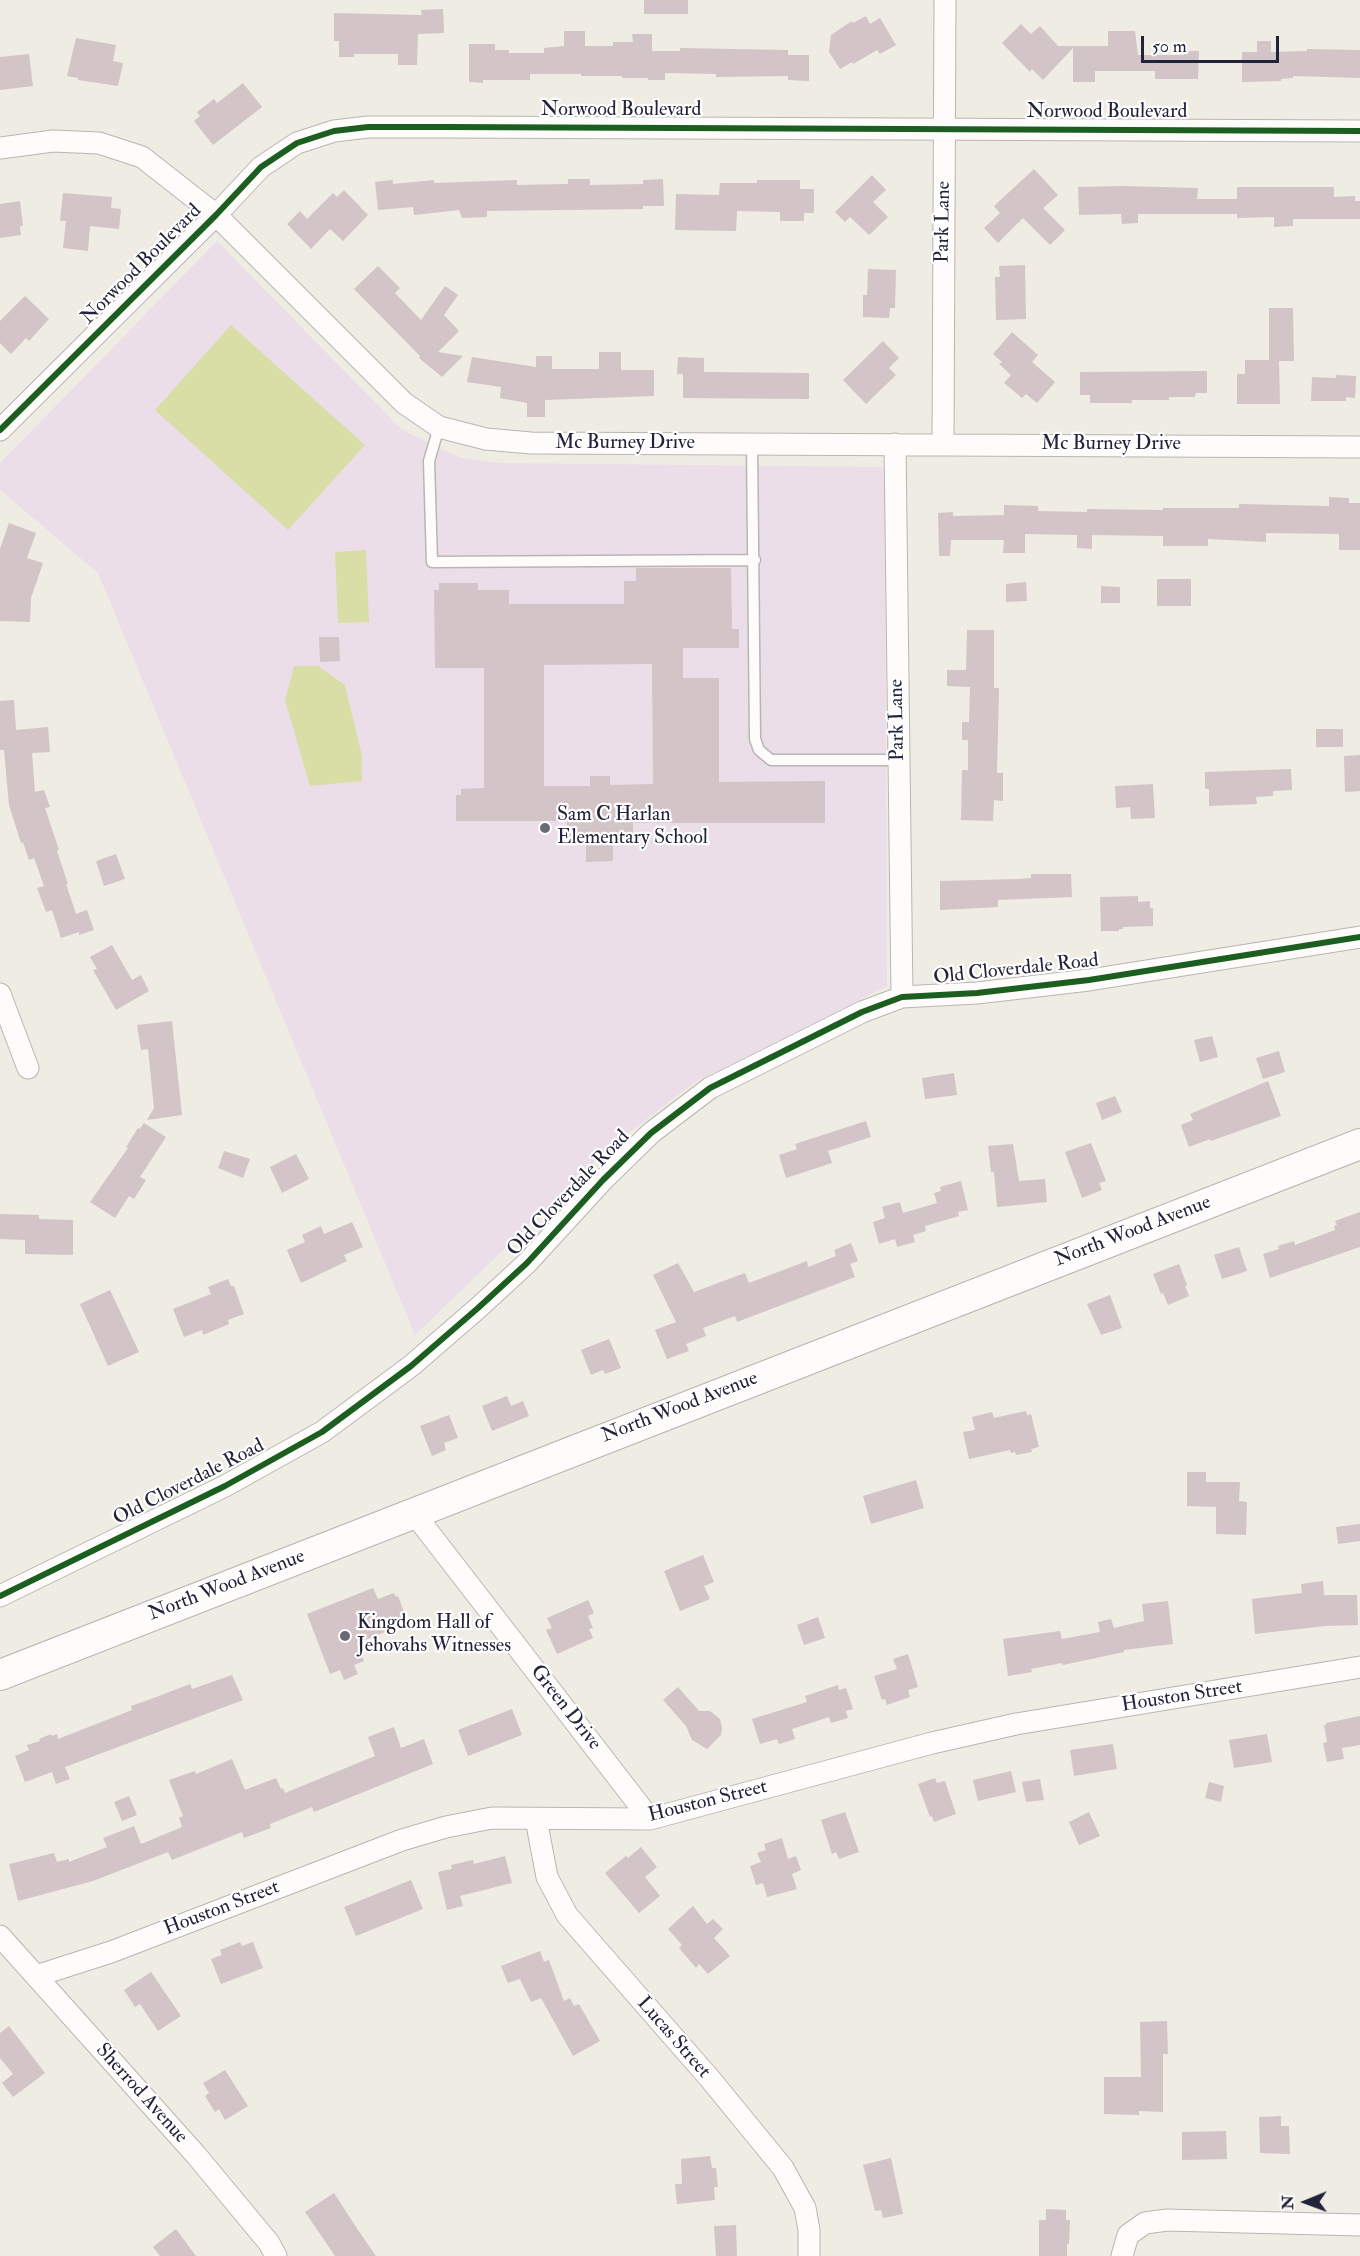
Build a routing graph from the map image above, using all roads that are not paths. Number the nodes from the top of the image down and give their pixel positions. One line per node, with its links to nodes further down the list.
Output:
1 (945, 0): 2 (street, Park Lane)
2 (945, 129): 3 (street, Norwood Boulevard); 5 (street, Norwood Boulevard); 10 (street, Park Lane)
3 (1360, 131)
4 (0, 148): 5 (street, Mc Burney Drive)
5 (216, 215): 6 (street, Mc Burney Drive); 7 (street, Norwood Boulevard)
6 (440, 427): 8 (street, Mc Burney Drive); 12 (lane)
7 (0, 430)
8 (752, 444): 9 (street, Mc Burney Drive); 12 (lane)
9 (895, 444): 10 (street, Mc Burney Drive); 13 (street, Park Lane)
10 (942, 444): 11 (street, Mc Burney Drive)
11 (1360, 447)
12 (754, 560): 13 (lane)
13 (899, 760): 16 (street, Park Lane)
14 (1360, 937): 16 (street, Old Cloverdale Road)
15 (0, 994): 17 (street)
16 (902, 997): 20 (street, Old Cloverdale Road)
17 (28, 1068)
18 (1360, 1144): 19 (main road, North Wood Avenue)
19 (412, 1512): 22 (main road, North Wood Avenue); 24 (street, Green Drive)
20 (0, 1596)
21 (1360, 1668): 24 (street, Houston Street)
22 (0, 1675)
23 (536, 1819): 24 (street, Houston Street); 26 (street, Houston Street); 29 (street, Lucas Street)
24 (650, 1819)
25 (0, 1936): 26 (street, Sherrod Avenue)
26 (36, 1976): 28 (street, Sherrod Avenue)
27 (1360, 2225): 30 (street)
28 (276, 2256)
29 (809, 2256)
30 (1122, 2256)

